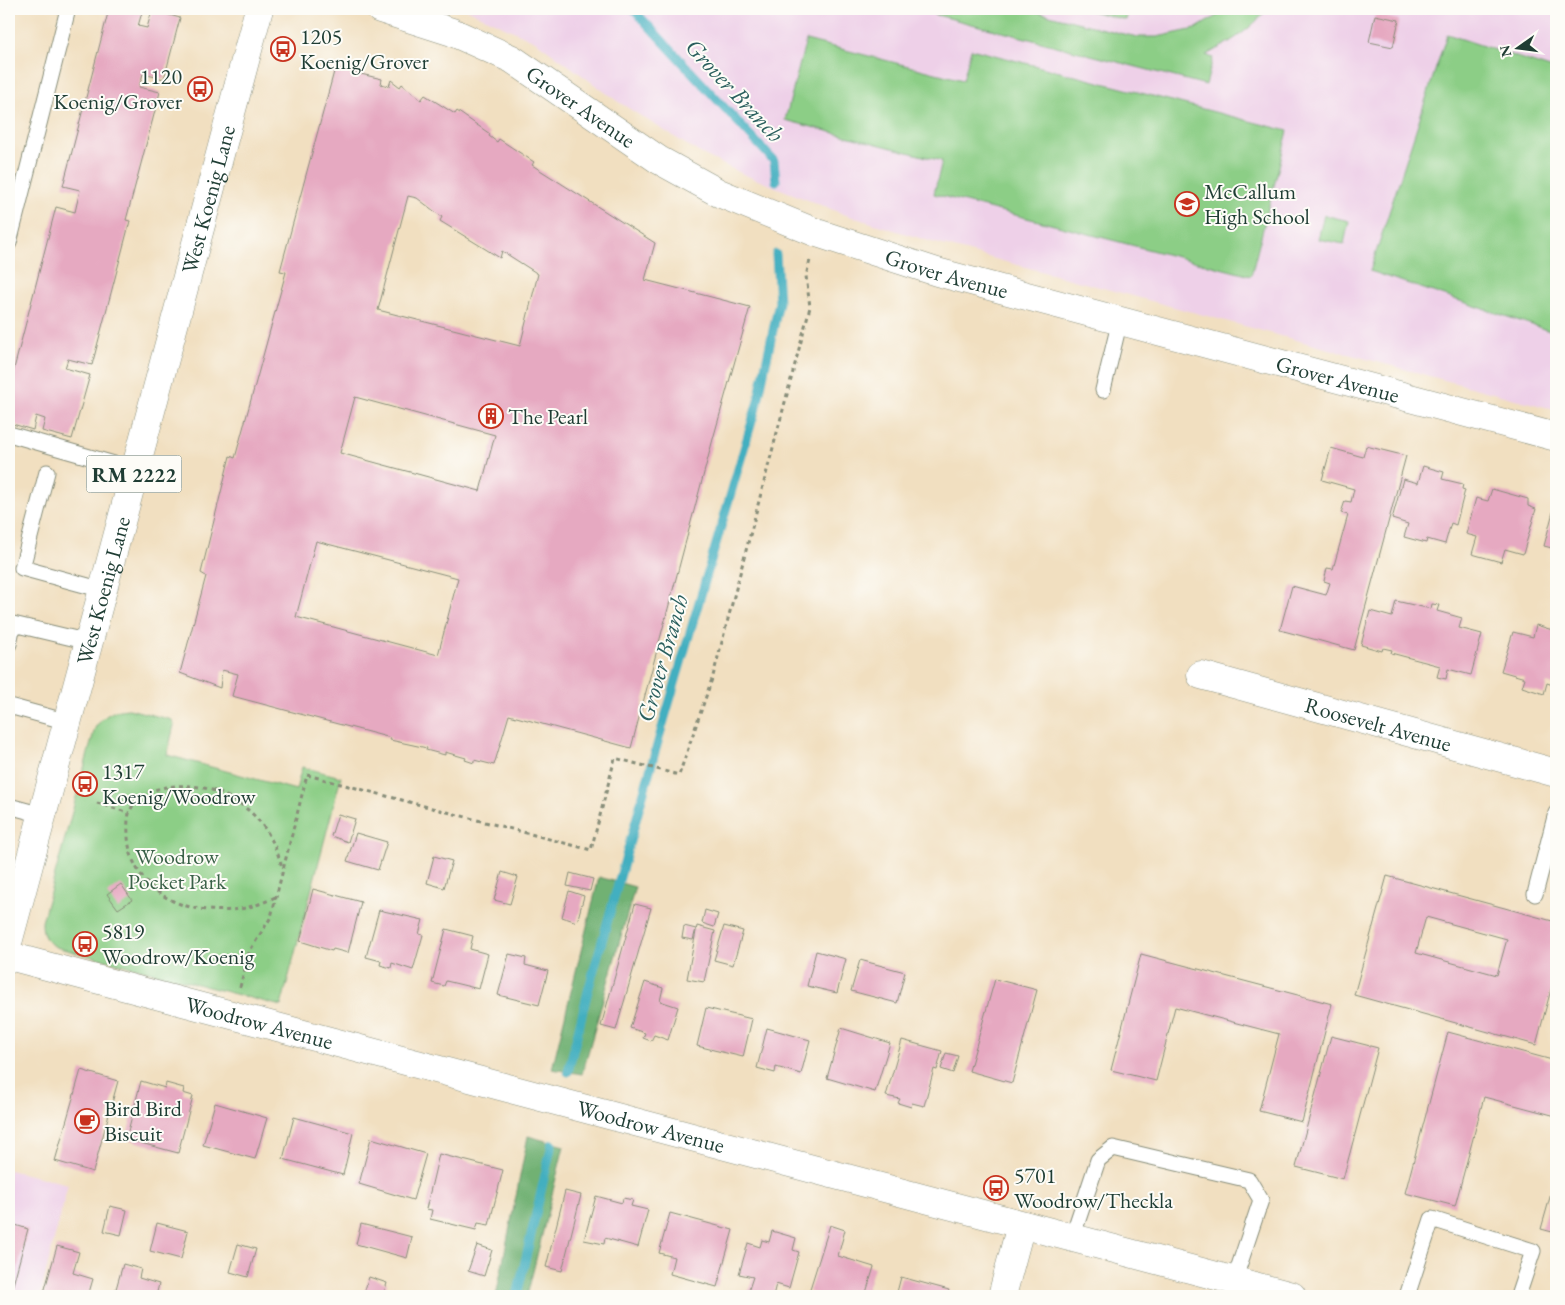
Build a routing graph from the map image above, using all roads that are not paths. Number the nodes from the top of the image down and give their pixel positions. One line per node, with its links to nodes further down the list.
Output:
1 (68, 9): 4 (lane)
2 (259, 9): 9 (street, West Koenig Lane / RM 2222)
3 (380, 9): 5 (street, Grover Avenue)
4 (9, 243)
5 (1120, 320): 6 (lane); 8 (street, Grover Avenue)
6 (1103, 390)
7 (9, 434): 9 (lane)
8 (1556, 437)
9 (136, 470): 11 (street, West Koenig Lane / RM 2222)
10 (47, 472): 11 (lane)
11 (103, 590): 12 (street, West Koenig Lane / RM 2222)
12 (89, 642): 13 (lane); 16 (street, West Koenig Lane / RM 2222)
13 (9, 644)
14 (1201, 675): 17 (street, Roosevelt Avenue)
15 (9, 706): 16 (lane)
16 (68, 722): 20 (street, West Koenig Lane / RM 2222)
17 (1556, 773)
18 (9, 806): 20 (lane)
19 (1556, 812): 21 (lane)
20 (42, 815): 22 (street, West Koenig Lane / RM 2222)
21 (1535, 894)
22 (9, 939)
23 (9, 956): 24 (street, Woodrow Avenue)
24 (1022, 1225): 25 (street, Woodrow Avenue); 27 (street)
25 (1072, 1238): 26 (street, Woodrow Avenue); 26 (lane)
26 (1245, 1288): 28 (street, Woodrow Avenue)
27 (1002, 1296)
28 (1292, 1296)
29 (1407, 1296): 30 (lane)
30 (1518, 1296)

